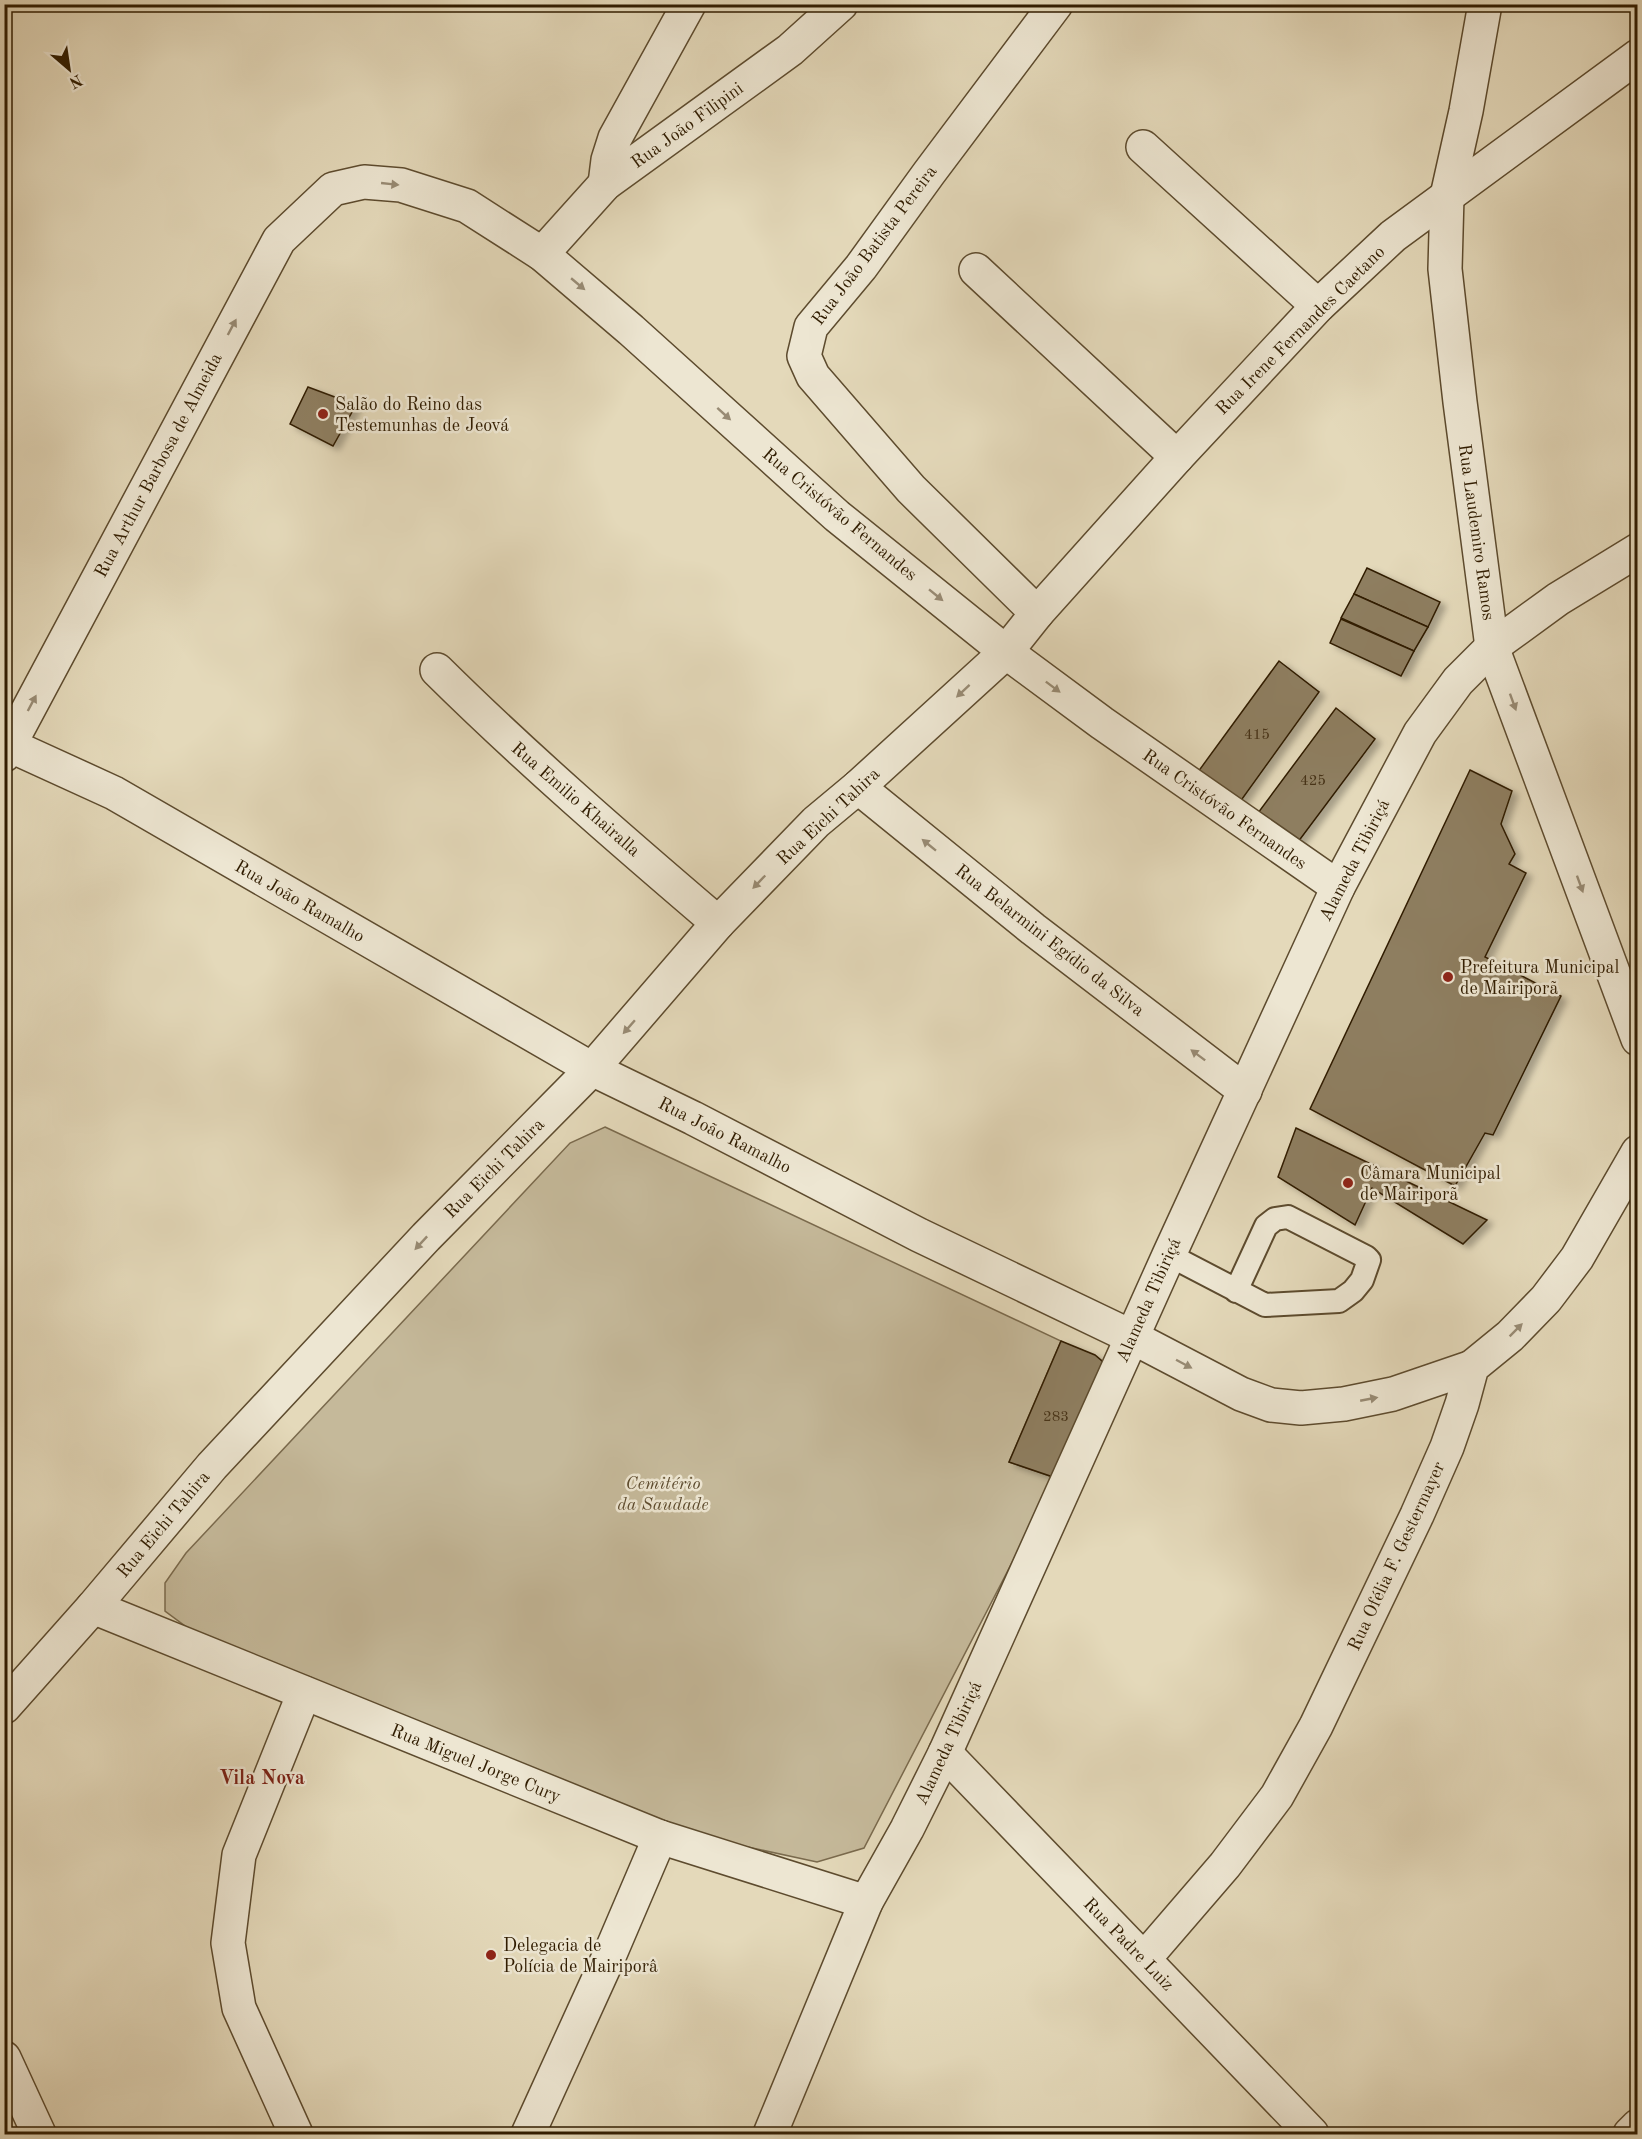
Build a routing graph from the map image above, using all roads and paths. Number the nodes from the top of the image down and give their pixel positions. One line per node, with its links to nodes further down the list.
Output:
1 (689, 4): 7 (street)
2 (840, 4): 7 (street, Rua João Filipini)
3 (1056, 4): 15 (street, Rua João Batista Pereira)
4 (1485, 4): 9 (street, Rua Laudemiro Ramos)
5 (1638, 56): 9 (street, Rua Irene Fernandes Caetano)
6 (1143, 147): 12 (street)
7 (605, 184): 10 (street, Rua João Filipini)
8 (333, 189): 10 (street, Rua Cristóvão Fernandes, one-way to 10); 19 (street, Rua Arthur Barbosa de Almeida, one-way to 8)
9 (1447, 196): 12 (street, Rua Irene Fernandes Caetano); 16 (street, Rua Laudemiro Ramos)
10 (542, 254): 17 (street, Rua Cristóvão Fernandes, one-way to 17)
11 (976, 270): 13 (street)
12 (1318, 306): 13 (street, Rua Irene Fernandes Caetano)
13 (1177, 456): 15 (street, Rua Irene Fernandes Caetano)
14 (1638, 550): 16 (street, Alameda Tibiriçá)
15 (1037, 613): 17 (street, Rua Irene Fernandes Caetano)
16 (1492, 647): 21 (street, Alameda Tibiriçá); 23 (street, Rua Laudemiro Ramos, one-way to 23)
17 (1006, 652): 20 (street, Rua Eichi Tahira, one-way to 20); 21 (street, Rua Cristóvão Fernandes, one-way to 21)
18 (437, 670): 22 (street, Rua Emilio Khairalla)
19 (7, 750): 24 (street, Rua João Ramalho)
20 (858, 787): 22 (street, Rua Eichi Tahira, one-way to 22); 25 (street, Rua Belarmini Egídio da Silva, one-way to 20)
21 (1338, 887): 25 (street, Alameda Tibiriçá)
22 (718, 923): 24 (street, Rua Eichi Tahira, one-way to 24)
23 (1638, 1039)
24 (592, 1069): 29 (street, Rua João Ramalho); 31 (street, Rua Eichi Tahira, one-way to 31)
25 (1245, 1091): 27 (street, Alameda Tibiriçá)
26 (1638, 1152): 30 (street, one-way to 26)
27 (1168, 1255): 28 (lane); 29 (street, Alameda Tibiriçá)
28 (1236, 1291): 28 (lane)
29 (1132, 1337): 30 (street, Rua João Ramalho, one-way to 30); 34 (street, Alameda Tibiriçá)
30 (1472, 1367): 37 (street, Rua Ofélia F. Gestermayer)
31 (93, 1607): 32 (street, Rua Miguel Jorge Cury); 33 (street, Rua Eichi Tahira)
32 (303, 1693): 35 (street, Rua Miguel Jorge Cury); 41 (street)
33 (4, 1707)
34 (945, 1752): 36 (street, Alameda Tibiriçá); 37 (street, Rua Padre Luiz)
35 (660, 1837): 36 (street, Rua Miguel Jorge Cury); 42 (street)
36 (866, 1902): 43 (street, Alameda Tibiriçá)
37 (1143, 1959): 44 (street, Rua Padre Luiz)
38 (4, 2058): 40 (street)
39 (1638, 2126): 45 (street)
40 (39, 2134)
41 (296, 2134)
42 (528, 2134)
43 (770, 2134)
44 (1312, 2134)
45 (1629, 2134)

